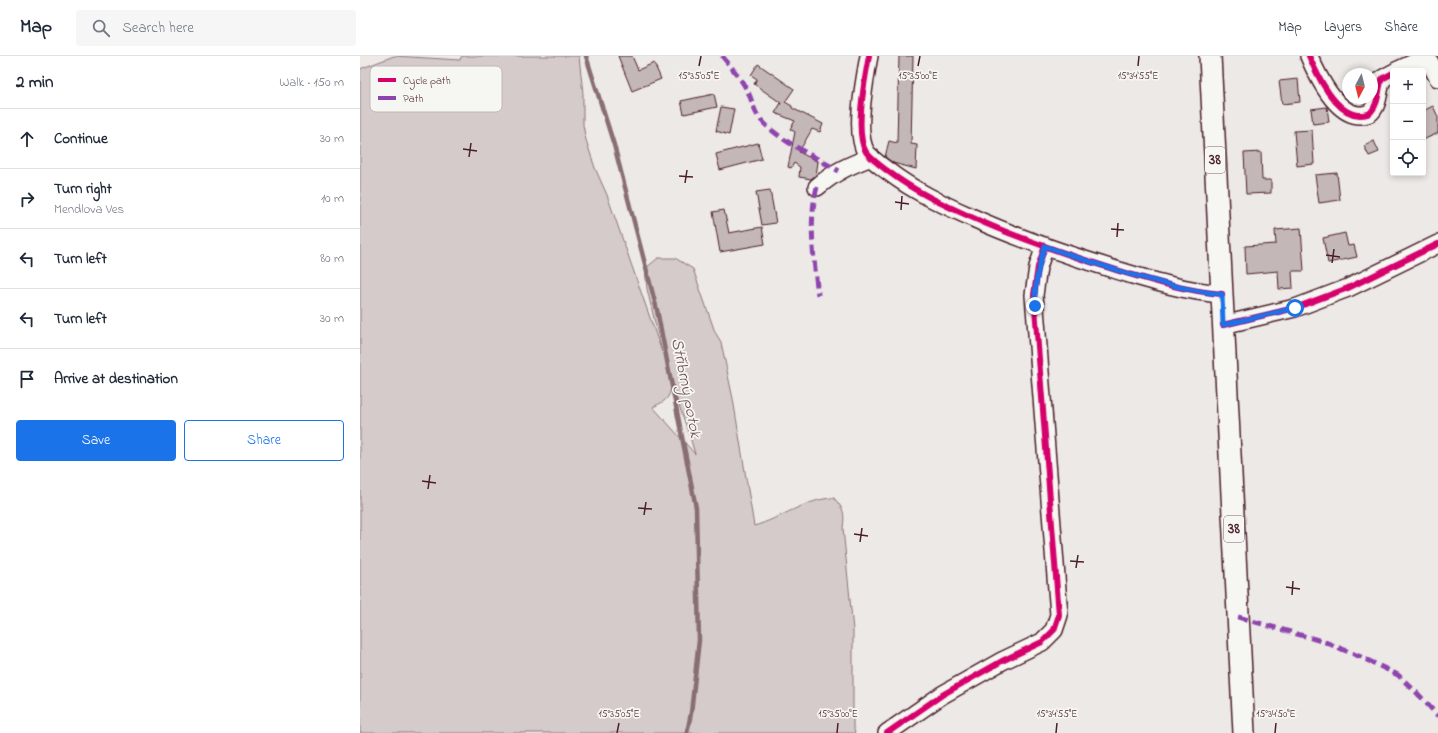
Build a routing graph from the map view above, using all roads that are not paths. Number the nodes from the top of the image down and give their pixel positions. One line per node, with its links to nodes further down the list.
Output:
1 (869, 56): 7 (street)
2 (1210, 56): 11 (main road, 38)
3 (1309, 56): 5 (street)
4 (1403, 68): 6 (street)
5 (1390, 75)
6 (1438, 78)
7 (871, 157): 8 (street); 10 (street)
8 (817, 187)
9 (1438, 244): 12 (street)
10 (1045, 246): 11 (street); 13 (street)
11 (1222, 294): 12 (main road, 38)
12 (1223, 325): 14 (main road, 38)
13 (887, 733)
14 (1244, 733)

